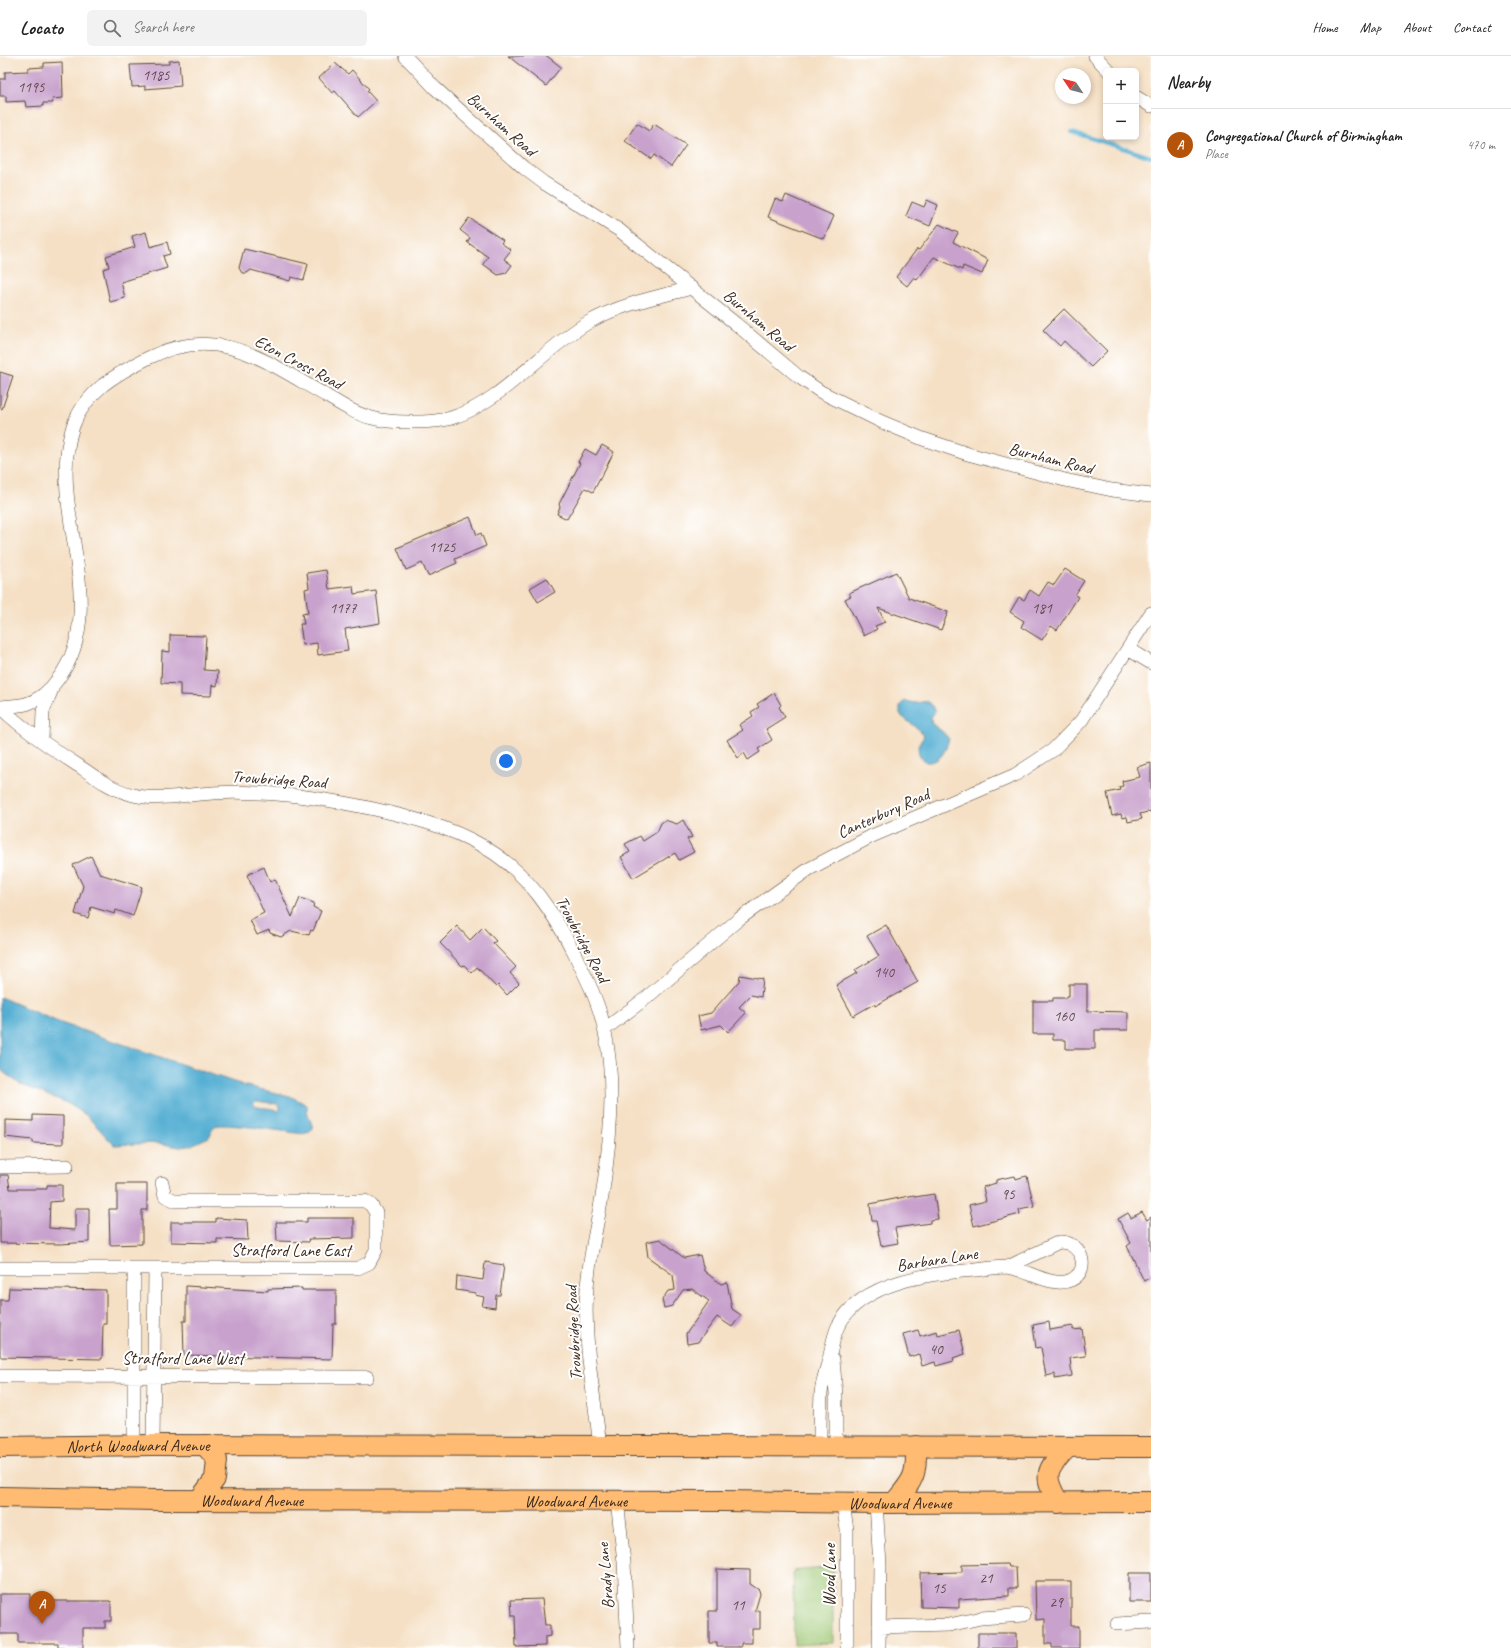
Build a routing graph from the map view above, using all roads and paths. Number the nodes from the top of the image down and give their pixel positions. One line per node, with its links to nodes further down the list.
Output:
1 (405, 56): 6 (street, Burnham Road)
2 (1095, 56): 3 (street)
3 (1106, 68)
4 (1139, 99): 5 (street)
5 (1151, 106)
6 (692, 288): 7 (street, Burnham Road); 11 (street, Eton Cross Road)
7 (1151, 495)
8 (1151, 613): 9 (street, Canterbury Road)
9 (1128, 649): 10 (street); 14 (street, Canterbury Road)
10 (1151, 663)
11 (56, 682): 12 (street, Eton Cross Road); 13 (street, Eton Cross Road)
12 (0, 707): 13 (street, Trowbridge Road)
13 (42, 741): 14 (street, Trowbridge Road)
14 (605, 1029): 30 (street, Trowbridge Road)
15 (67, 1166): 16 (street)
16 (0, 1167)
17 (162, 1183): 21 (street, Stratford Lane East)
18 (1008, 1267): 18 (street, Barbara Lane); 29 (street, Barbara Lane)
19 (0, 1268): 20 (street, Stratford Lane East)
20 (134, 1268): 21 (street, Stratford Lane East); 23 (street)
21 (155, 1268): 24 (street)
22 (0, 1376): 23 (street, Stratford Lane West)
23 (134, 1376): 24 (street, Stratford Lane West); 26 (street)
24 (154, 1376): 25 (street, Stratford Lane West); 27 (street)
25 (367, 1377)
26 (134, 1445): 27 (main road, North Woodward Avenue); 32 (main road, North Woodward Avenue)
27 (153, 1445): 28 (main road, North Woodward Avenue)
28 (205, 1445): 30 (main road, North Woodward Avenue); 36 (main road)
29 (828, 1445): 30 (main road); 31 (main road)
30 (600, 1446)
31 (916, 1446): 33 (main road); 40 (main road)
32 (0, 1447)
33 (1068, 1447): 34 (main road); 41 (main road)
34 (1151, 1447)
35 (0, 1497): 36 (main road, Woodward Avenue)
36 (199, 1500): 37 (main road, Woodward Avenue)
37 (617, 1500): 39 (main road, Woodward Avenue); 46 (street, Brady Lane)
38 (1151, 1502): 41 (main road, Woodward Avenue)
39 (843, 1503): 40 (main road, Woodward Avenue); 47 (street, Wood Lane)
40 (885, 1503): 41 (main road, Woodward Avenue); 45 (street)
41 (1059, 1503)
42 (1024, 1615): 45 (street)
43 (1151, 1622): 44 (street)
44 (1117, 1624)
45 (879, 1627): 48 (street)
46 (628, 1648)
47 (847, 1648)
48 (879, 1648)

